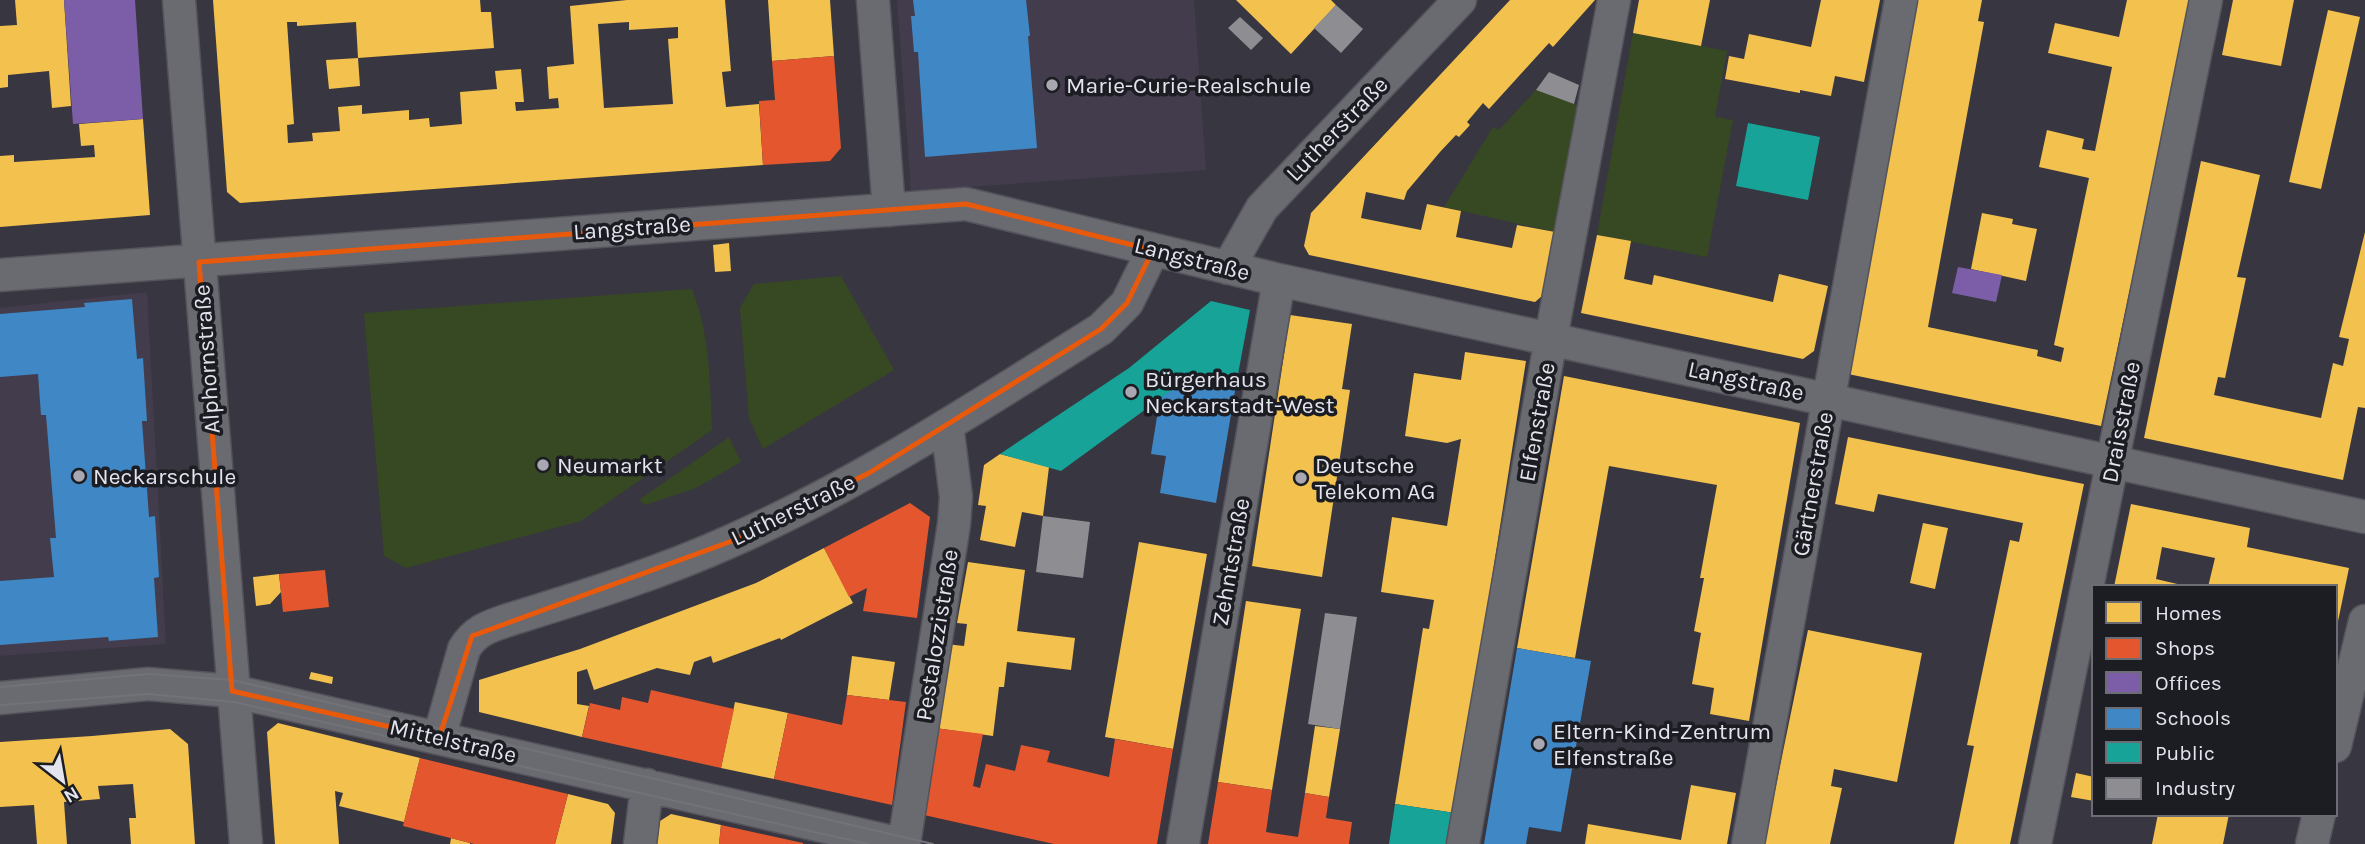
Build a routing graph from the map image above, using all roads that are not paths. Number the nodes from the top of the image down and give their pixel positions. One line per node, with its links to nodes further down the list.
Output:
1 (179, 0): 9 (street, Alphornstraße)
2 (873, 0): 7 (street)
3 (1460, 0): 10 (street, Lutherstraße)
4 (1614, 0): 13 (street, Elfenstraße)
5 (1901, 0): 14 (street, Gärtnerstraße)
6 (2206, 0): 16 (street, Draisstraße)
7 (889, 209): 8 (street, Langstraße); 9 (street, Langstraße)
8 (1153, 250): 10 (street, Langstraße); 15 (street, Lutherstraße)
9 (199, 262): 11 (street, Langstraße); 19 (street, Alphornstraße)
10 (1228, 268): 12 (street, Langstraße)
11 (0, 275)
12 (1279, 280): 13 (street, Langstraße); 28 (street, Zehntstraße)
13 (1551, 338): 14 (street, Langstraße); 29 (street, Elfenstraße)
14 (1829, 400): 16 (street, Langstraße); 30 (street, Gärtnerstraße)
15 (947, 425): 21 (street, Lutherstraße); 27 (street, Pestalozzistraße)
16 (2113, 462): 17 (street, Langstraße); 31 (street, Draisstraße)
17 (2365, 517)
18 (2365, 621): 22 (street)
19 (232, 691): 20 (street, Mittelstraße); 21 (street, Mittelstraße); 25 (street, Alphornstraße)
20 (0, 698)
21 (439, 738): 23 (street, Mittelstraße)
22 (2337, 738)
23 (648, 785): 26 (street); 27 (street, Mittelstraße)
24 (2319, 816): 32 (street)
25 (246, 844)
26 (640, 844)
27 (903, 844)
28 (1183, 844)
29 (1463, 844)
30 (1748, 844)
31 (2035, 844)
32 (2312, 844)

